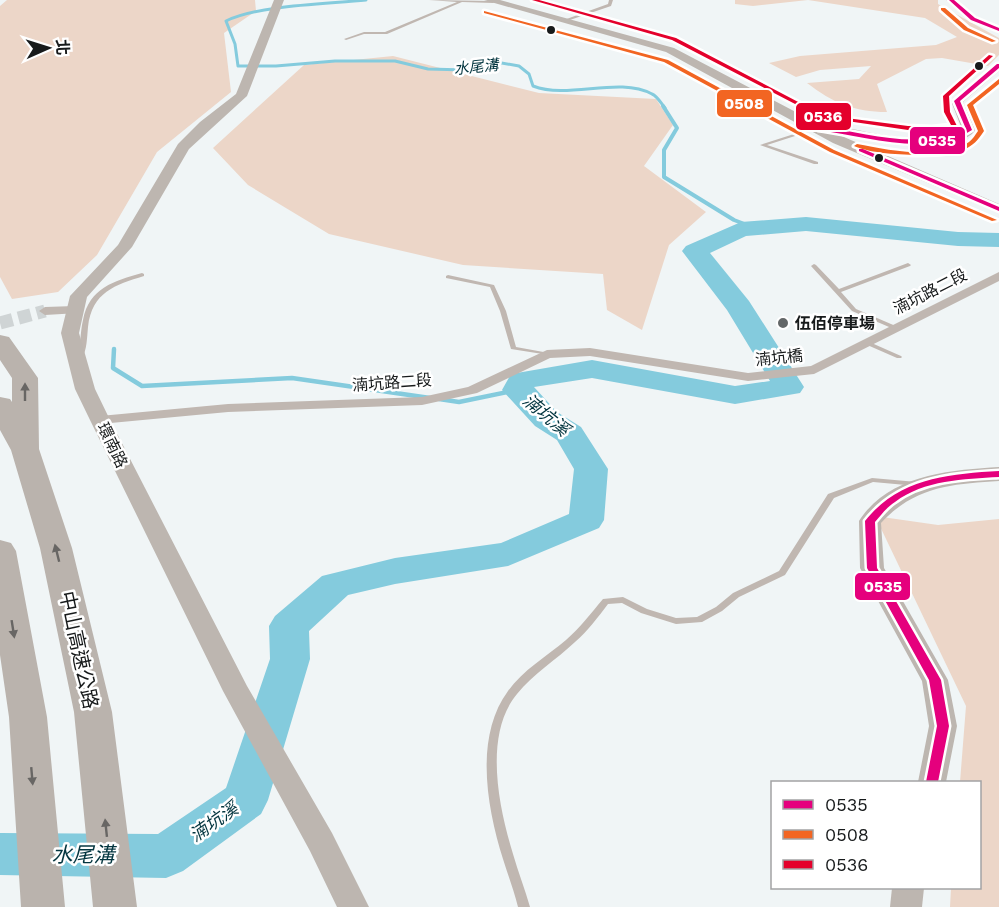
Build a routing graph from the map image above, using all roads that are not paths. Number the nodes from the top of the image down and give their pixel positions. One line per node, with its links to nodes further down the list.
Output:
1 (279, 0): 22 (street, 環南路)
2 (431, 0): 6 (lane)
3 (611, 0): 7 (lane)
4 (951, 0): 8 (street)
5 (491, 1): 6 (lane); 7 (street)
6 (460, 2): 9 (lane)
7 (563, 21): 11 (street)
8 (999, 30)
9 (346, 39)
10 (996, 71): 13 (street)
11 (747, 90): 12 (lane); 13 (street)
12 (737, 106)
13 (818, 128): 14 (lane); 15 (street)
14 (816, 163)
15 (999, 209)
16 (908, 265): 21 (lane)
17 (814, 266): 21 (lane)
18 (142, 275): 29 (lane)
19 (999, 276): 24 (street, 湳坑路二段)
20 (448, 277): 27 (lane)
21 (837, 292): 24 (lane)
22 (75, 310): 23 (street); 29 (street, 環南路)
23 (45, 311)
24 (896, 328): 26 (street, 湳坑路二段)
25 (0, 342): 34 (highway, one-way to 25)
26 (867, 343): 28 (lane); 30 (street, 湳坑路二段)
27 (547, 354): 31 (street, 湳坑路二段); 33 (street, 湳坑路二段)
28 (899, 357)
29 (78, 362): 33 (street, 環南路)
30 (814, 370): 31 (street, 湳坑橋)
31 (748, 377)
32 (0, 405): 34 (highway, 中山高速公路)
33 (100, 420): 42 (street, 環南路)
34 (25, 450): 41 (highway, 中山高速公路, one-way to 34)
35 (999, 474): 36 (street)
36 (927, 484): 38 (street); 43 (lane)
37 (0, 551): 40 (highway, one-way to 40)
38 (932, 781)
39 (908, 889): 44 (street)
40 (43, 907)
41 (115, 907)
42 (352, 907)
43 (524, 907)
44 (906, 907)

